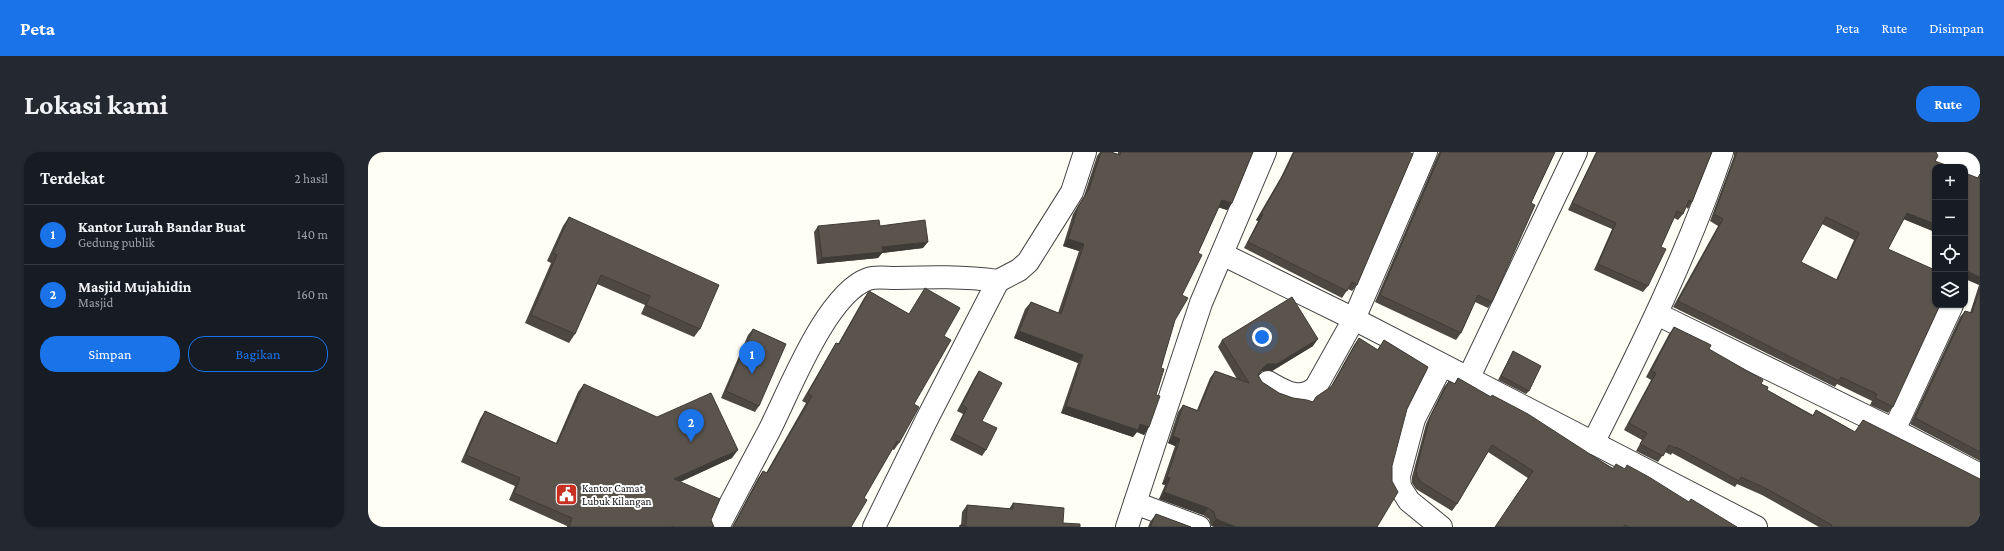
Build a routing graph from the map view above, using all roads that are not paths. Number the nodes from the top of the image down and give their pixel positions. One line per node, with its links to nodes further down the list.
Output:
1 (1085, 152): 9 (street)
2 (1265, 152): 8 (street)
3 (1426, 152): 12 (street)
4 (1576, 152): 14 (street)
5 (1722, 152): 11 (street)
6 (1940, 152): 7 (street)
7 (1980, 169)
8 (1222, 254): 12 (street); 19 (street)
9 (998, 281): 20 (street); 21 (street)
10 (1951, 308): 16 (street)
11 (1657, 314): 16 (street); 17 (street)
12 (1354, 319): 13 (street); 15 (street)
13 (1442, 365): 14 (street); 24 (street)
14 (1468, 379): 17 (street)
15 (1268, 382)
16 (1894, 430): 18 (street)
17 (1593, 443): 25 (street)
18 (1980, 475)
19 (1135, 503): 22 (street); 23 (street)
20 (718, 527)
21 (874, 527)
22 (1127, 527)
23 (1199, 527)
24 (1441, 527)
25 (1756, 527)

